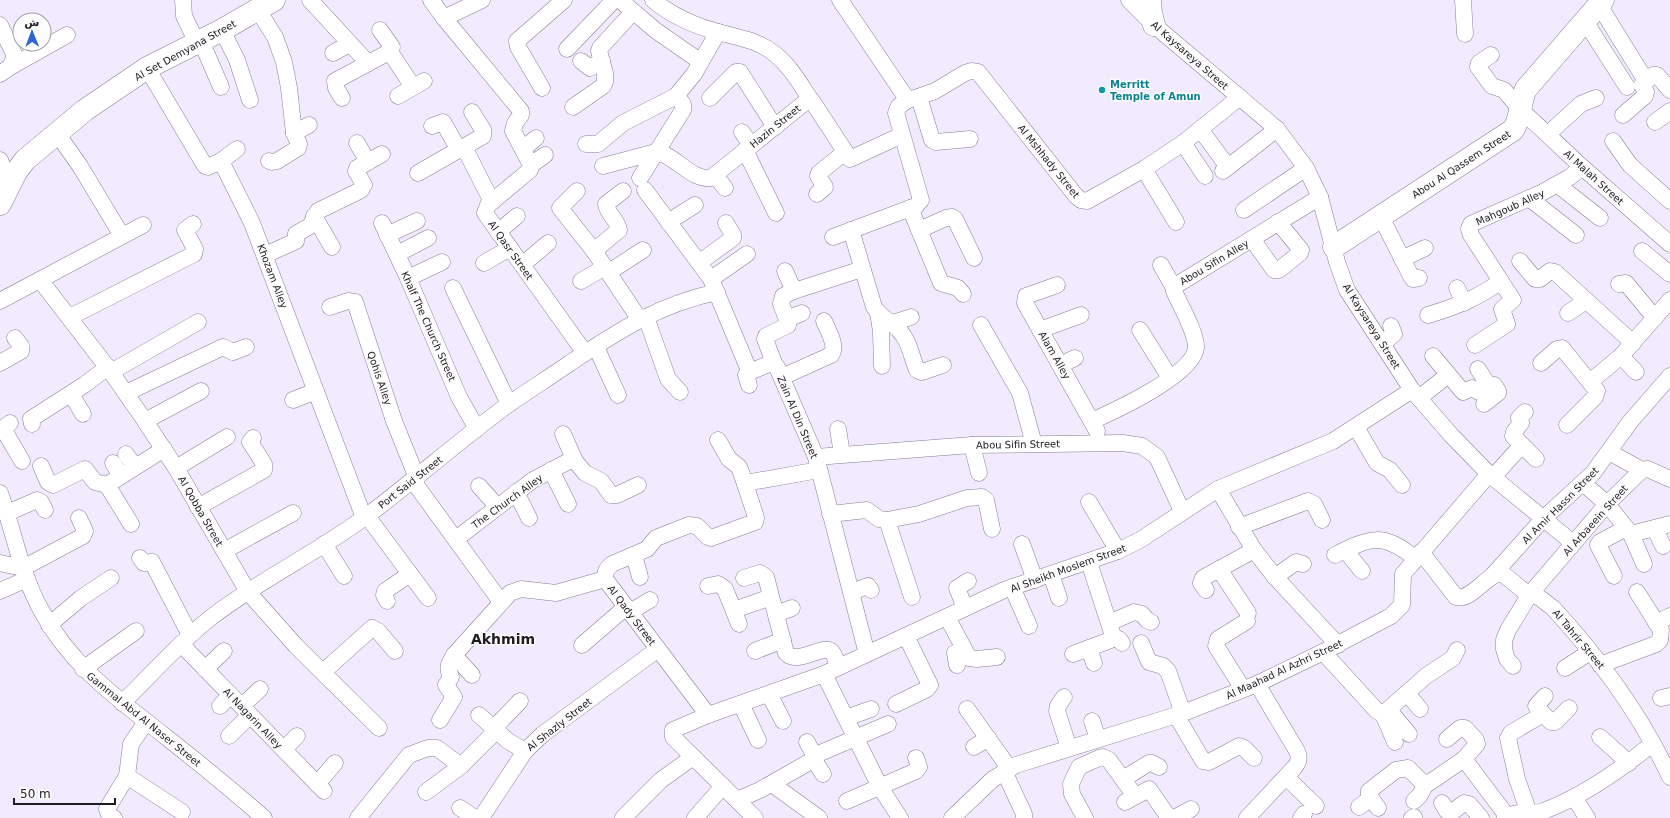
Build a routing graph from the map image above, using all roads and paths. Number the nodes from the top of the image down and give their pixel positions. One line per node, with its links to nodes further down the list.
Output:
1 (183, 0): 25 (street)
2 (310, 0): 26 (street)
3 (431, 0): 16 (street)
4 (482, 0): 16 (street)
5 (564, 0): 40 (street)
6 (614, 0): 27 (street)
7 (620, 0): 15 (street)
8 (652, 0): 22 (street)
9 (840, 0): 48 (street)
10 (1129, 0): 18 (street, Al Kaysareya Street)
11 (1150, 0): 18 (street)
12 (1463, 0): 23 (street)
13 (1601, 2): 17 (street, Abou Al Qassem Street); 37 (street)
14 (269, 3): 20 (street, Al Set Demyana Street); 63 (street)
15 (633, 12): 32 (street); 33 (street)
16 (444, 18): 75 (street)
17 (1585, 21): 39 (street); 52 (street, Abou Al Qassem Street)
18 (1154, 24): 44 (street, Al Kaysareya Street)
19 (0, 25): 36 (street)
20 (222, 30): 25 (street, Al Set Demyana Street); 49 (street)
21 (380, 30): 28 (street)
22 (718, 32): 33 (street); 50 (street)
23 (1466, 34)
24 (67, 35): 36 (street)
25 (199, 42): 35 (street, Al Set Demyana Street); 38 (street)
26 (349, 44): 29 (street); 34 (street)
27 (567, 49)
28 (390, 52): 34 (street); 42 (street)
29 (333, 53)
30 (1491, 55): 52 (street, Al Malah Street)
31 (581, 61): 32 (street)
32 (602, 61): 51 (street)
33 (701, 62): 43 (street)
34 (368, 64): 45 (street)
35 (148, 68): 62 (street, Al Set Demyana Street); 81 (street)
36 (5, 70)
37 (1646, 81): 41 (street); 55 (street)
38 (221, 87)
39 (1628, 87)
40 (542, 88)
41 (1670, 90)
42 (398, 96)
43 (676, 96): 72 (street); 76 (street)
44 (1240, 97): 60 (street, Al Mshhady Street); 61 (street, Al Kaysareya Street)
45 (342, 98)
46 (710, 98): 59 (street)
47 (1596, 98): 64 (street)
48 (912, 99): 65 (street); 67 (street); 88 (street, Al Mshhady Street)
49 (250, 100)
50 (810, 100): 59 (street, Hazin Street); 77 (street, Hazin Street)
51 (573, 107)
52 (1519, 108): 64 (street, Al Malah Street); 111 (street, Abou Al Qassem Street)
53 (1670, 111): 56 (street)
54 (472, 112): 74 (street)
55 (1622, 115)
56 (1655, 122)
57 (308, 125): 63 (street)
58 (432, 126): 74 (street)
59 (775, 127): 70 (street, Hazin Street)
60 (1200, 129): 61 (street); 71 (street, Al Mshhady Street)
61 (1277, 129): 87 (street, Al Kaysareya Street)
62 (56, 132): 94 (street, Al Set Demyana Street); 123 (street)
63 (294, 133): 82 (street)
64 (1548, 134): 86 (street, Al Malah Street)
65 (902, 135): 77 (street); 105 (street)
66 (536, 138): 75 (street)
67 (970, 139)
68 (1613, 141): 101 (street)
69 (357, 143): 83 (street)
70 (746, 143): 91 (street, Hazin Street); 108 (street)
71 (1183, 143): 88 (street, Al Mshhady Street); 92 (street)
72 (586, 144)
73 (237, 149): 81 (street)
74 (462, 149): 90 (street); 102 (street)
75 (523, 149): 84 (street)
76 (656, 152): 85 (street); 91 (street); 106 (street, Zain Al Din Street)
77 (844, 153): 89 (street, Hazin Street); 98 (street)
78 (382, 154): 83 (street)
79 (545, 154): 84 (street)
80 (0, 160): 94 (street)
81 (220, 161): 138 (street, Khozam Alley)
82 (269, 161)
83 (368, 162): 109 (street)
84 (531, 165): 102 (street)
85 (603, 166)
86 (1582, 167): 93 (street, Mahgoub Alley); 128 (street, Al Malah Street)
87 (1306, 168): 99 (street, Al Kaysareya Street); 107 (street)
88 (1144, 169): 114 (street)
89 (849, 170)
90 (418, 173)
91 (715, 175): 95 (street)
92 (1205, 176)
93 (1558, 185): 100 (street, Mahgoub Alley); 112 (street)
94 (10, 186): 103 (street, Al Set Demyana Street)
95 (725, 188)
96 (577, 191): 134 (street)
97 (623, 191): 134 (street)
98 (817, 194)
99 (1320, 196): 115 (street, Abou Sifin Alley); 130 (street, Al Kaysareya Street)
100 (1528, 198): 122 (street); 154 (street, Mahgoub Alley)
101 (1670, 201)
102 (492, 202): 121 (street, Al Qasr Street)
103 (0, 204)
104 (695, 204): 106 (street)
105 (910, 208): 119 (street); 120 (street)
106 (666, 210): 143 (street, Zain Al Din Street)
107 (1244, 210)
108 (776, 213)
109 (314, 216): 129 (street); 138 (street)
110 (517, 216): 121 (street)
111 (1381, 217): 130 (street, Abou Al Qassem Street); 140 (street)
112 (1600, 218)
113 (417, 221): 136 (street, Khalf The Church Street)
114 (1176, 222)
115 (1278, 222): 126 (street, Abou Sifin Alley); 126 (street)
116 (726, 223): 143 (street)
117 (193, 224): 173 (street)
118 (143, 225): 123 (street)
119 (851, 230): 124 (street); 148 (street)
120 (919, 230): 139 (street); 163 (street)
121 (498, 232): 131 (street, Al Qasr Street)
122 (1576, 235)
123 (122, 236): 153 (street)
124 (833, 237)
125 (428, 238): 136 (street)
126 (1252, 239): 160 (street, Abou Sifin Alley)
127 (548, 243): 145 (street)
128 (1670, 244)
129 (332, 247)
130 (1334, 247): 186 (street, Al Kaysareya Street)
131 (510, 248): 144 (street); 145 (street, Al Qasr Street)
132 (1425, 248): 140 (street)
133 (643, 250): 147 (street)
134 (594, 251): 147 (street)
135 (1642, 251): 150 (street)
136 (397, 254): 151 (street, Khalf The Church Street)
137 (747, 254): 158 (street)
138 (265, 255): 208 (street, Khozam Alley)
139 (974, 258)
140 (1402, 259): 152 (street)
141 (1520, 261): 166 (street)
142 (442, 262): 151 (street)
143 (700, 262): 158 (street, Zain Al Din Street)
144 (484, 263)
145 (522, 265): 189 (street, Al Qasr Street)
146 (1161, 265): 160 (street)
147 (607, 269): 155 (street); 175 (street)
148 (862, 269): 162 (street); 169 (street)
149 (785, 271): 162 (street)
150 (1670, 274)
151 (408, 278): 225 (street, Khalf The Church Street)
152 (1419, 278)
153 (40, 280): 165 (street); 173 (street, Al Qobba Street)
154 (1501, 281): 167 (street); 187 (street, Mahgoub Alley)
155 (581, 282)
156 (1619, 284): 176 (street)
157 (1058, 285): 182 (street, Alam Alley)
158 (714, 286): 175 (street, Port Said Street); 200 (street, Zain Al Din Street)
159 (453, 288): 215 (street)
160 (1174, 288): 204 (street, Abou Sifin Alley)
161 (1457, 288): 167 (street)
162 (794, 291): 200 (street)
163 (963, 294)
164 (1670, 300): 176 (street)
165 (0, 301)
166 (1586, 301): 170 (street); 185 (street)
167 (1464, 303): 172 (street)
168 (330, 307): 249 (street, Qohis Alley)
169 (878, 313): 179 (street); 197 (street)
170 (1568, 313)
171 (1081, 315): 182 (street)
172 (1428, 315)
173 (70, 317): 198 (street, Al Qobba Street)
174 (911, 317): 179 (street)
175 (643, 318): 189 (street, Port Said Street); 209 (street)
176 (1655, 318): 185 (street)
177 (824, 321): 200 (street)
178 (198, 322): 198 (street)
179 (893, 323): 195 (street)
180 (981, 325): 232 (street)
181 (1390, 326): 186 (street)
182 (1040, 330): 196 (street, Alam Alley)
183 (1140, 330): 204 (street)
184 (15, 338): 193 (street)
185 (1632, 343): 191 (street)
186 (1382, 344): 212 (street, Al Kaysareya Street)
187 (1474, 345)
188 (246, 347): 210 (street)
189 (590, 350): 213 (street, Al Qasr Street); 215 (street, Port Said Street)
190 (1433, 356): 202 (street)
191 (1621, 356): 201 (street); 205 (street)
192 (1075, 358): 196 (street)
193 (0, 363)
194 (1541, 363): 205 (street)
195 (943, 365)
196 (1060, 365): 220 (street, Alam Alley)
197 (882, 366)
198 (109, 369): 210 (street, Al Qobba Street); 211 (street)
199 (1478, 369): 206 (street)
200 (778, 370): 242 (street, Zain Al Din Street)
201 (1636, 372)
202 (1448, 375): 206 (street); 212 (street, Al Sheikh Moslem Street)
203 (1670, 376): 237 (street, Al Amir Hassn Street)
204 (1170, 378): 220 (street, Abou Sifin Alley)
205 (1590, 382): 223 (street)
206 (1489, 386): 216 (street)
207 (201, 391): 219 (street)
208 (316, 391): 214 (street); 270 (street, Khozam Alley)
209 (680, 392)
210 (126, 393): 219 (street, Al Qobba Street)
211 (71, 394): 218 (street); 222 (street)
212 (1416, 394): 224 (street, Al Sheikh Moslem Street); 248 (street, Al Kaysareya Street)
213 (618, 395)
214 (293, 400)
215 (509, 404): 225 (street, Port Said Street)
216 (1484, 404)
217 (1525, 412): 234 (street)
218 (82, 414)
219 (145, 421): 236 (street, Al Qobba Street)
220 (1092, 421): 231 (street, Alam Alley)
221 (10, 423): 235 (street)
222 (32, 424)
223 (1567, 425)
224 (1356, 427): 255 (street); 257 (street, Al Sheikh Moslem Street)
225 (477, 429): 249 (street, Port Said Street)
226 (838, 429): 238 (street)
227 (563, 434): 241 (street)
228 (227, 437): 244 (street)
229 (253, 438): 263 (street)
230 (718, 440): 251 (street, Al Qady Street)
231 (1104, 442): 232 (street, Abou Sifin Street); 266 (street, Abou Sifin Street)
232 (1034, 444): 233 (street, Abou Sifin Street)
233 (972, 445): 238 (street, Abou Sifin Street); 247 (street)
234 (1522, 445): 239 (street); 248 (street, Al Maahad Al Azhri Street)
235 (6, 446): 240 (street)
236 (164, 449): 244 (street, Al Qobba Street); 253 (street)
237 (1609, 452): 246 (street); 252 (street, Al Amir Hassn Street)
238 (842, 454): 242 (street, Abou Sifin Street)
239 (1536, 459)
240 (22, 461)
241 (575, 461): 245 (street, The Church Alley); 254 (street)
242 (817, 463): 251 (street, Abou Sifin Street); 269 (street, Zain Al Din Street)
243 (41, 466): 253 (street)
244 (176, 468): 263 (street, Al Qobba Street)
245 (551, 470): 258 (street, The Church Alley); 261 (street)
246 (1642, 470): 250 (street); 262 (street, Al Arbaeein Street)
247 (979, 474)
248 (1491, 475): 273 (street, Al Kaysareya Street); 290 (street, Al Maahad Al Azhri Street)
249 (415, 479): 270 (street, Port Said Street); 281 (street)
250 (1670, 479)
251 (745, 483): 289 (street, Al Qady Street)
252 (1583, 483): 262 (street); 273 (street, Al Amir Hassn Street)
253 (107, 485): 275 (street)
254 (638, 485)
255 (1402, 485)
256 (479, 486): 264 (street)
257 (1218, 489): 266 (street, Al Sheikh Moslem Street); 277 (street)
258 (516, 492): 264 (street, The Church Alley); 271 (street)
259 (0, 493): 267 (street, Gammal Abd Al Naser Street)
260 (1089, 502): 288 (street)
261 (568, 504)
262 (1607, 504): 280 (street); 282 (street, Al Arbaeein Street)
263 (198, 506): 287 (street, Al Qobba Street)
264 (497, 506): 281 (street, The Church Alley)
265 (45, 510): 267 (street)
266 (1182, 511): 288 (street, Al Sheikh Moslem Street)
267 (5, 513): 298 (street, Gammal Abd Al Naser Street)
268 (293, 513): 287 (street)
269 (830, 514): 274 (street); 317 (street, Zain Al Din Street)
270 (366, 517): 283 (street, Port Said Street); 299 (street, Khozam Alley)
271 (529, 518)
272 (1324, 518): 277 (street)
273 (1544, 518): 282 (street, Al Kaysareya Street); 301 (street, Al Amir Hassn Street)
274 (887, 520): 279 (street); 321 (street)
275 (131, 524)
276 (1663, 526): 280 (street); 285 (street)
277 (1239, 527): 286 (street)
278 (76, 528): 298 (street)
279 (992, 529)
280 (1629, 536): 295 (street); 303 (street)
281 (456, 539): 326 (street)
282 (1573, 543): 319 (street, Al Arbaeein Street)
283 (324, 544): 302 (street); 316 (street, Port Said Street)
284 (1022, 544): 310 (street)
285 (1663, 546)
286 (1254, 550): 296 (street); 305 (street)
287 (224, 551): 316 (street, Al Qobba Street)
288 (1118, 551): 292 (street, Al Sheikh Moslem Street)
289 (634, 555): 304 (street); 308 (street, Al Qady Street)
290 (1419, 555): 297 (street); 301 (street); 342 (street, Al Maahad Al Azhri Street)
291 (140, 558): 339 (street, Al Nagarin Alley)
292 (1089, 562): 300 (street, Al Sheikh Moslem Street); 334 (street)
293 (0, 563): 298 (street)
294 (1303, 564): 305 (street)
295 (1644, 564)
296 (1219, 569): 314 (street); 366 (street)
297 (1362, 570)
298 (25, 573): 315 (street); 335 (street, Gammal Abd Al Naser Street)
299 (410, 574): 322 (street, Khozam Alley); 325 (street)
300 (1051, 574): 310 (street, Al Sheikh Moslem Street); 323 (street)
301 (1493, 575): 319 (street, Al Tahrir Street)
302 (344, 576)
303 (1614, 576)
304 (640, 577)
305 (1275, 577): 342 (street)
306 (111, 578): 335 (street)
307 (744, 578): 320 (street)
308 (605, 579): 326 (street); 329 (street, Al Qady Street)
309 (968, 580): 328 (street)
310 (1035, 580): 312 (street, Al Sheikh Moslem Street)
311 (708, 586): 320 (street)
312 (1012, 587): 328 (street, Al Sheikh Moslem Street); 336 (street)
313 (871, 590): 317 (street)
314 (1206, 590)
315 (0, 592)
316 (248, 592): 339 (street, Port Said Street); 363 (street, Al Qobba Street)
317 (851, 592): 352 (street, Zain Al Din Street)
318 (1638, 592): 332 (street)
319 (1530, 594): 351 (street, Al Tahrir Street); 358 (street, Al Arbaeein Street)
320 (771, 597): 330 (street)
321 (912, 597)
322 (428, 598)
323 (1059, 598)
324 (650, 600): 329 (street)
325 (387, 601)
326 (501, 602): 354 (street)
327 (792, 608): 330 (street)
328 (965, 608): 331 (street, Al Sheikh Moslem Street)
329 (628, 609): 343 (street); 344 (street, Al Qady Street)
330 (776, 614): 340 (street)
331 (946, 617): 338 (street, Al Sheikh Moslem Street); 345 (street)
332 (1663, 620): 356 (street)
333 (1151, 622): 334 (street)
334 (1109, 623): 353 (street)
335 (49, 625): 361 (street, Gammal Abd Al Naser Street)
336 (1029, 626)
337 (136, 631): 361 (street)
338 (906, 636): 352 (street, Al Sheikh Moslem Street); 375 (street)
339 (185, 640): 362 (street, Al Nagarin Alley); 373 (street, Port Said Street)
340 (783, 640): 349 (street); 359 (street)
341 (1141, 643): 382 (street)
342 (1338, 644): 350 (street, Al Maahad Al Azhri Street)
343 (582, 645)
344 (658, 649): 385 (street, Al Qady Street); 408 (street, Al Shazly Street)
345 (963, 649): 355 (street); 357 (street)
346 (1457, 650): 368 (street)
347 (224, 651): 362 (street)
348 (395, 651): 363 (street)
349 (755, 651)
350 (1323, 652): 366 (street, Al Maahad Al Azhri Street); 381 (street)
351 (1590, 652): 356 (street, Al Tahrir Street); 360 (street)
352 (867, 654): 359 (street, Al Sheikh Moslem Street)
353 (1073, 654)
354 (454, 655): 365 (street); 387 (street)
355 (997, 656)
356 (1600, 665): 404 (street, Al Tahrir Street)
357 (957, 666)
358 (1513, 666)
359 (838, 667): 364 (street, Al Sheikh Moslem Street)
360 (1565, 668)
361 (83, 669): 373 (street, Gammal Abd Al Naser Street)
362 (205, 669): 376 (street, Al Nagarin Alley)
363 (324, 672): 392 (street, Al Qobba Street)
364 (824, 674): 369 (street, Al Sheikh Moslem Street); 386 (street)
365 (472, 675)
366 (1250, 687): 382 (street, Al Maahad Al Azhri Street); 422 (street)
367 (260, 689): 376 (street)
368 (1407, 693): 380 (street); 381 (street)
369 (769, 694): 374 (street, Al Sheikh Moslem Street); 388 (street)
370 (1545, 696): 383 (street)
371 (1064, 698): 405 (street)
372 (520, 701): 393 (street)
373 (122, 703): 390 (street, Gammal Abd Al Naser Street)
374 (741, 704): 385 (street, Al Sheikh Moslem Street); 402 (street)
375 (896, 704)
376 (236, 706): 395 (street); 407 (street, Al Nagarin Alley)
377 (967, 708): 398 (street)
378 (1569, 708): 383 (street)
379 (870, 709): 386 (street)
380 (1420, 709)
381 (1386, 712): 394 (street); 403 (street)
382 (1180, 714): 400 (street, Al Maahad Al Azhri Street); 412 (street)
383 (1543, 714): 440 (street)
384 (479, 715): 393 (street)
385 (708, 715): 410 (street, Al Sheikh Moslem Street)
386 (846, 718): 399 (street)
387 (440, 720)
388 (783, 721)
389 (1092, 721): 400 (street)
390 (146, 722): 421 (street); 442 (street, Gammal Abd Al Naser Street)
391 (888, 724): 399 (street)
392 (379, 728)
393 (494, 730): 408 (street); 417 (street)
394 (1410, 734)
395 (229, 736)
396 (297, 736): 407 (street)
397 (1600, 737): 416 (street)
398 (988, 738): 406 (street); 419 (street)
399 (856, 739): 409 (street); 428 (street)
400 (1098, 739): 405 (street, Al Maahad Al Azhri Street)
401 (1448, 739): 413 (street)
402 (758, 740)
403 (1395, 742)
404 (1652, 744): 416 (street); 423 (street, Al Tahrir Street)
405 (1074, 746): 415 (street); 419 (street, Al Maahad Al Azhri Street)
406 (974, 747)
407 (284, 749): 414 (street, Al Nagarin Alley)
408 (525, 751): 445 (street, Al Shazly Street)
409 (803, 753): 420 (street); 425 (street)
410 (693, 757): 427 (street); 446 (street)
411 (916, 758): 428 (street)
412 (1254, 758)
413 (1464, 758): 426 (street); 440 (street)
414 (335, 763)
415 (1089, 763): 424 (street); 453 (street)
416 (1629, 763): 430 (street)
417 (461, 766): 429 (street); 443 (street)
418 (1159, 767): 424 (street)
419 (1007, 769): 451 (street, Al Maahad Al Azhri Street); 452 (street)
420 (822, 774)
421 (127, 776): 438 (street); 441 (street)
422 (1286, 777): 439 (street); 455 (street)
423 (1670, 777)
424 (1123, 779): 454 (street)
425 (772, 784): 431 (street); 449 (street)
426 (1426, 784): 433 (street); 435 (street)
427 (723, 786): 431 (street); 447 (street)
428 (880, 787): 432 (street); 450 (street)
429 (426, 792)
430 (1574, 797): 440 (street); 457 (street)
431 (737, 800): 448 (street)
432 (848, 801)
433 (1414, 801)
434 (1442, 803): 456 (street)
435 (1369, 804)
436 (460, 808): 444 (street)
437 (1191, 810): 454 (street)
438 (182, 812)
439 (1307, 813)
440 (1508, 816)
441 (114, 818)
442 (264, 818)
443 (358, 818)
444 (476, 818)
445 (481, 818)
446 (623, 818)
447 (695, 818)
448 (755, 818)
449 (818, 818)
450 (900, 818)
451 (952, 818)
452 (1024, 818)
453 (1085, 818)
454 (1173, 818)
455 (1247, 818)
456 (1481, 818)
457 (1587, 818)

